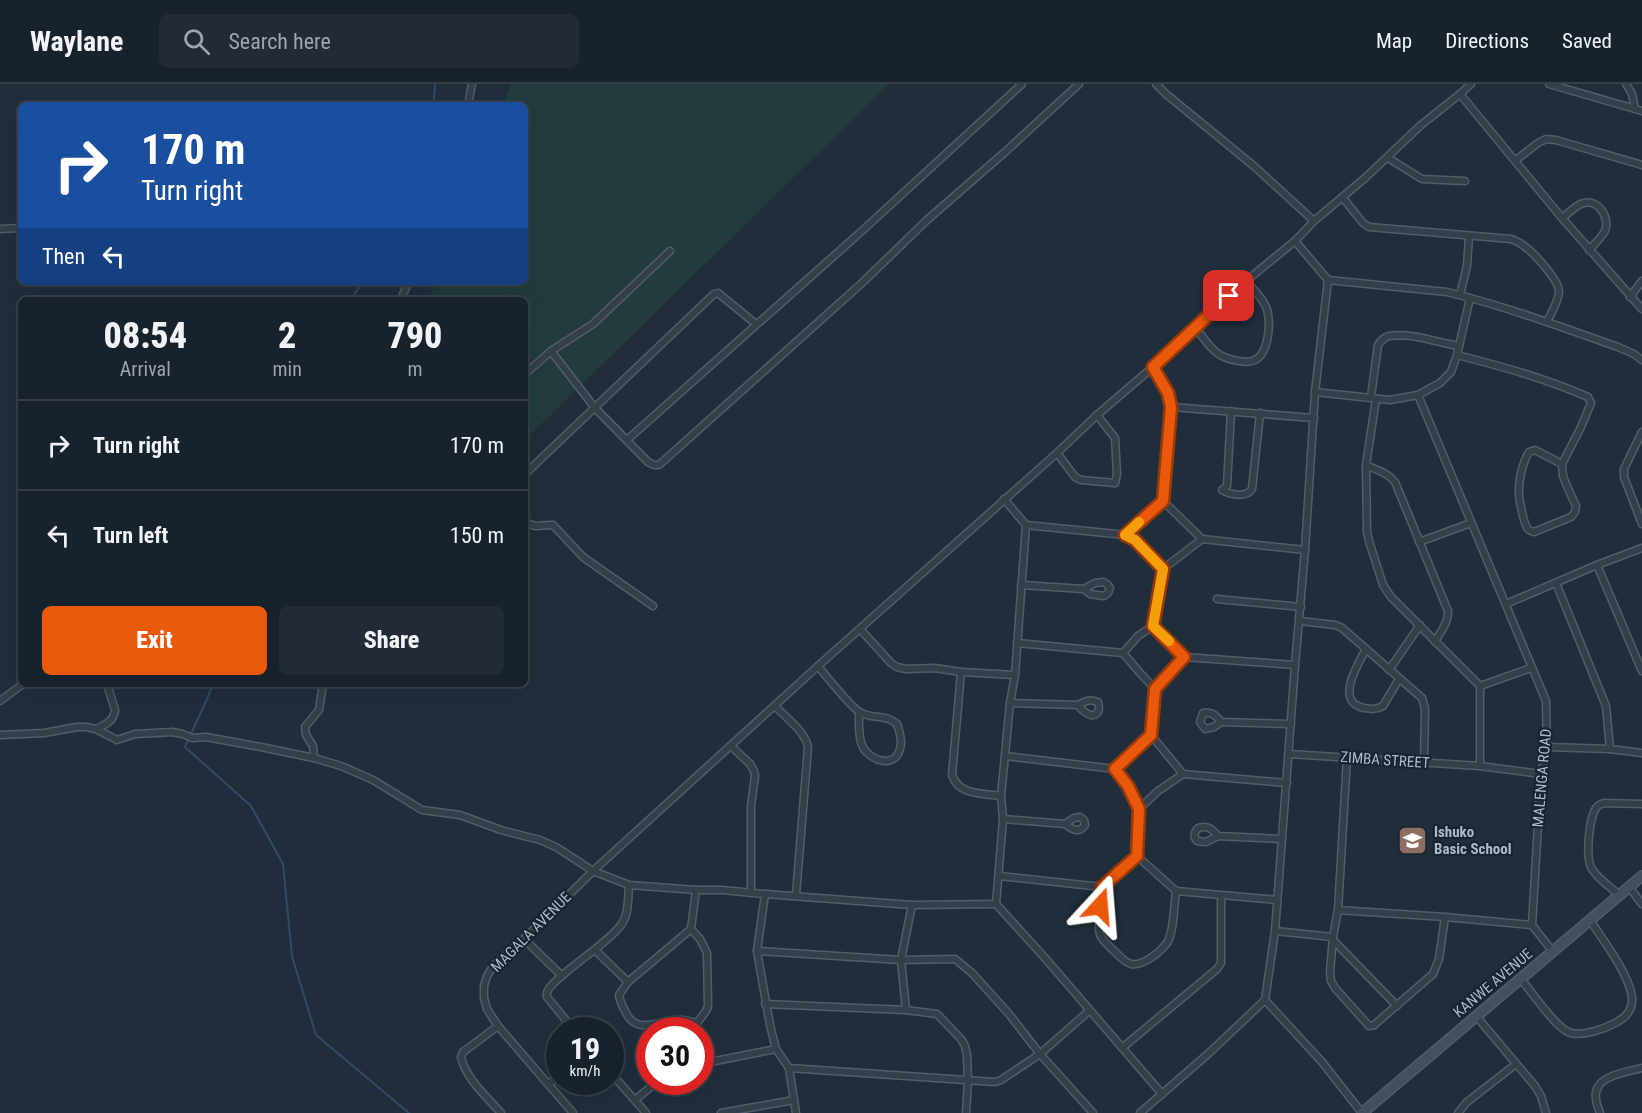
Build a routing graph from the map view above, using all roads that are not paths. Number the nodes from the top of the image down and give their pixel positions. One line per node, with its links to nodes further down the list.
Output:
1 (472, 84): 11 (street)
2 (1022, 84): 34 (street)
3 (1079, 84): 52 (street)
4 (1156, 84): 19 (street)
5 (1471, 84): 9 (street, MAGALA AVENUE)
6 (1549, 84): 12 (street)
7 (1626, 84): 10 (street)
8 (1634, 84): 10 (street)
9 (1460, 94): 13 (street, MAGALA AVENUE); 14 (street)
10 (1632, 94): 12 (street)
11 (469, 102)
12 (1638, 110)
13 (1388, 158): 16 (street); 17 (street, MAGALA AVENUE)
14 (1516, 160): 15 (street); 18 (street)
15 (1642, 165)
16 (1465, 181)
17 (1343, 198): 19 (street, MAGALA AVENUE); 22 (street)
18 (1562, 218): 24 (street); 24 (street)
19 (1314, 221): 23 (street, MAGALA AVENUE)
20 (18, 228): 21 (street)
21 (0, 229)
22 (1469, 236): 29 (street); 33 (street)
23 (1295, 241): 26 (street); 27 (street, MAGALA AVENUE)
24 (1589, 250): 30 (street)
25 (670, 251): 37 (street)
26 (1328, 280): 29 (street); 42 (street)
27 (1246, 281): 35 (street, MAGALA AVENUE); 35 (street)
28 (1642, 281): 30 (street)
29 (1460, 295): 31 (street)
30 (1630, 297): 32 (street)
31 (1470, 298): 33 (street); 36 (street)
32 (1642, 309)
33 (1547, 322): 39 (street)
34 (756, 324): 46 (street); 52 (street)
35 (1195, 327): 40 (street, MAGALA AVENUE)
36 (1459, 346): 38 (street); 44 (street)
37 (551, 351): 41 (street); 46 (street)
38 (1457, 355): 43 (street); 54 (street)
39 (1642, 358)
40 (1153, 367): 45 (street); 49 (street, MAGALA AVENUE)
41 (528, 371)
42 (1315, 392): 44 (street); 50 (street)
43 (1418, 395): 44 (street); 60 (street, MALENGA ROAD)
44 (1373, 398): 55 (street)
45 (1171, 407): 47 (street); 58 (street)
46 (595, 408): 52 (street); 56 (street)
47 (1231, 411): 48 (street); 48 (street)
48 (1260, 413): 50 (street)
49 (1097, 415): 53 (street, MAGALA AVENUE); 53 (street)
50 (1314, 418): 67 (street)
51 (1642, 432): 61 (street)
52 (627, 440)
53 (1057, 453): 57 (street, MAGALA AVENUE)
54 (1562, 464): 54 (street)
55 (1366, 465): 65 (street); 78 (street)
56 (528, 471)
57 (1004, 499): 62 (street); 80 (street, MAGALA AVENUE)
58 (1163, 501): 63 (street); 64 (street)
59 (528, 523): 75 (street)
60 (1471, 523): 65 (street); 74 (street, MALENGA ROAD)
61 (1642, 524)
62 (1026, 525): 63 (street); 71 (street)
63 (1125, 535): 69 (street)
64 (1202, 539): 67 (street); 69 (street)
65 (1419, 542): 81 (street)
66 (1642, 548): 68 (street)
67 (1305, 550): 76 (street)
68 (1597, 564): 70 (street); 90 (street)
69 (1163, 569): 79 (street)
70 (1556, 583): 74 (street); 111 (street)
71 (1021, 585): 72 (street); 82 (street)
72 (1084, 589)
73 (1217, 599): 76 (street)
74 (1506, 603): 88 (street, MALENGA ROAD)
75 (653, 606)
76 (1300, 607): 77 (street)
77 (1300, 621): 83 (street); 86 (street)
78 (1420, 625): 81 (street); 89 (street)
79 (1153, 626): 84 (street); 85 (street)
80 (860, 629): 87 (street, MAGALA AVENUE); 91 (street)
81 (1435, 642): 94 (street)
82 (1017, 643): 84 (street); 92 (street)
83 (1366, 650): 89 (street); 93 (street)
84 (1123, 653): 98 (street)
85 (1184, 657): 86 (street); 98 (street)
86 (1295, 665): 105 (street)
87 (818, 666): 102 (street, MAGALA AVENUE); 103 (street)
88 (1531, 668): 94 (street); 110 (street, MALENGA ROAD)
89 (1389, 670): 93 (street)
90 (1642, 671)
91 (961, 672): 92 (street); 123 (street)
92 (1015, 675): 100 (street)
93 (1399, 679): 117 (street)
94 (1480, 686): 118 (street)
95 (19, 687): 99 (street)
96 (108, 687): 106 (street)
97 (322, 687): 115 (street)
98 (1155, 689): 108 (street)
99 (0, 700)
100 (1010, 703): 101 (street); 114 (street)
101 (1078, 705)
102 (775, 706): 109 (street, MAGALA AVENUE); 142 (street)
103 (859, 712): 103 (street)
104 (1221, 722): 105 (street)
105 (1291, 724): 113 (street)
106 (96, 729): 107 (street); 115 (street)
107 (0, 735)
108 (1151, 735): 119 (street); 120 (street)
109 (731, 746): 131 (street, MAGALA AVENUE); 139 (street)
110 (1546, 747): 111 (street); 121 (street, MALENGA ROAD)
111 (1610, 749): 112 (street)
112 (1642, 753)
113 (1289, 754): 116 (street, ZIMBA STREET); 122 (street)
114 (1006, 756): 119 (street); 123 (street)
115 (314, 758): 131 (street)
116 (1347, 758): 117 (street, ZIMBA STREET); 148 (street)
117 (1424, 763): 118 (street, ZIMBA STREET)
118 (1480, 766): 121 (street, ZIMBA STREET)
119 (1115, 769): 125 (street)
120 (1184, 774): 122 (street); 125 (street)
121 (1541, 774): 151 (street, MALENGA ROAD)
122 (1287, 783): 129 (street)
123 (1001, 796): 126 (street)
124 (1642, 804): 141 (street)
125 (1139, 809): 130 (street)
126 (1003, 819): 127 (street); 132 (street)
127 (1065, 824)
128 (1218, 836): 129 (street)
129 (1281, 839): 144 (street)
130 (1137, 856): 135 (street); 138 (street)
131 (593, 871): 134 (street); 155 (street, MAGALA AVENUE)
132 (999, 876): 135 (street); 146 (street)
133 (1642, 876): 136 (main road, KANWE AVENUE)
134 (629, 885): 137 (street); 156 (street)
135 (1102, 887): 138 (street)
136 (1629, 887): 141 (main road, KANWE AVENUE); 147 (street)
137 (696, 890): 139 (street); 152 (street)
138 (1176, 891): 143 (street)
139 (752, 893): 140 (street)
140 (765, 894): 142 (street); 157 (street)
141 (1620, 895): 150 (main road, KANWE AVENUE)
142 (796, 896): 145 (street)
143 (1221, 896): 144 (street); 173 (street)
144 (1277, 900): 153 (street)
145 (912, 904): 146 (street); 159 (street)
146 (996, 904): 167 (street)
147 (1642, 904)
148 (1338, 910): 149 (street); 154 (street)
149 (1445, 917): 151 (street); 165 (street)
150 (1590, 920): 158 (main road, KANWE AVENUE); 161 (street)
151 (1532, 925): 158 (street)
152 (692, 929): 162 (street); 169 (street)
153 (1275, 931): 154 (street); 163 (street)
154 (1333, 938): 165 (street); 165 (street)
155 (524, 939): 160 (street); 172 (street, MAGALA AVENUE)
156 (595, 950): 160 (street); 162 (street)
157 (757, 951): 159 (street); 164 (street)
158 (1553, 952): 161 (main road, KANWE AVENUE)
159 (902, 960): 166 (street); 175 (street)
160 (562, 976): 168 (street)
161 (1521, 979): 170 (main road, KANWE AVENUE)
162 (628, 982): 171 (street)
163 (1265, 999): 183 (street); 196 (street)
164 (765, 1004): 166 (street); 174 (street)
165 (1397, 1006)
166 (906, 1010): 181 (street)
167 (1089, 1011): 173 (street); 175 (street)
168 (563, 1017)
169 (703, 1017)
170 (1477, 1017): 177 (street); 196 (main road, KANWE AVENUE)
171 (636, 1024)
172 (498, 1026): 180 (street, MAGALA AVENUE); 188 (street)
173 (1122, 1048): 183 (street)
174 (776, 1049): 176 (street); 178 (street)
175 (1040, 1054): 181 (street); 194 (street)
176 (714, 1061)
177 (1516, 1064): 197 (street); 198 (street)
178 (789, 1068): 181 (street); 187 (street)
179 (1642, 1068): 199 (street)
180 (546, 1081)
181 (968, 1081): 193 (street)
182 (624, 1087): 186 (street)
183 (1161, 1094): 195 (street)
184 (558, 1095): 189 (street, MAGALA AVENUE)
185 (641, 1095): 186 (street)
186 (636, 1099): 190 (street)
187 (794, 1100): 191 (street); 192 (street)
188 (501, 1113)
189 (573, 1113)
190 (646, 1113)
191 (721, 1113)
192 (796, 1113)
193 (966, 1113)
194 (1093, 1113)
195 (1140, 1113)
196 (1362, 1113)
197 (1458, 1113)
198 (1546, 1113)
199 (1600, 1113)

